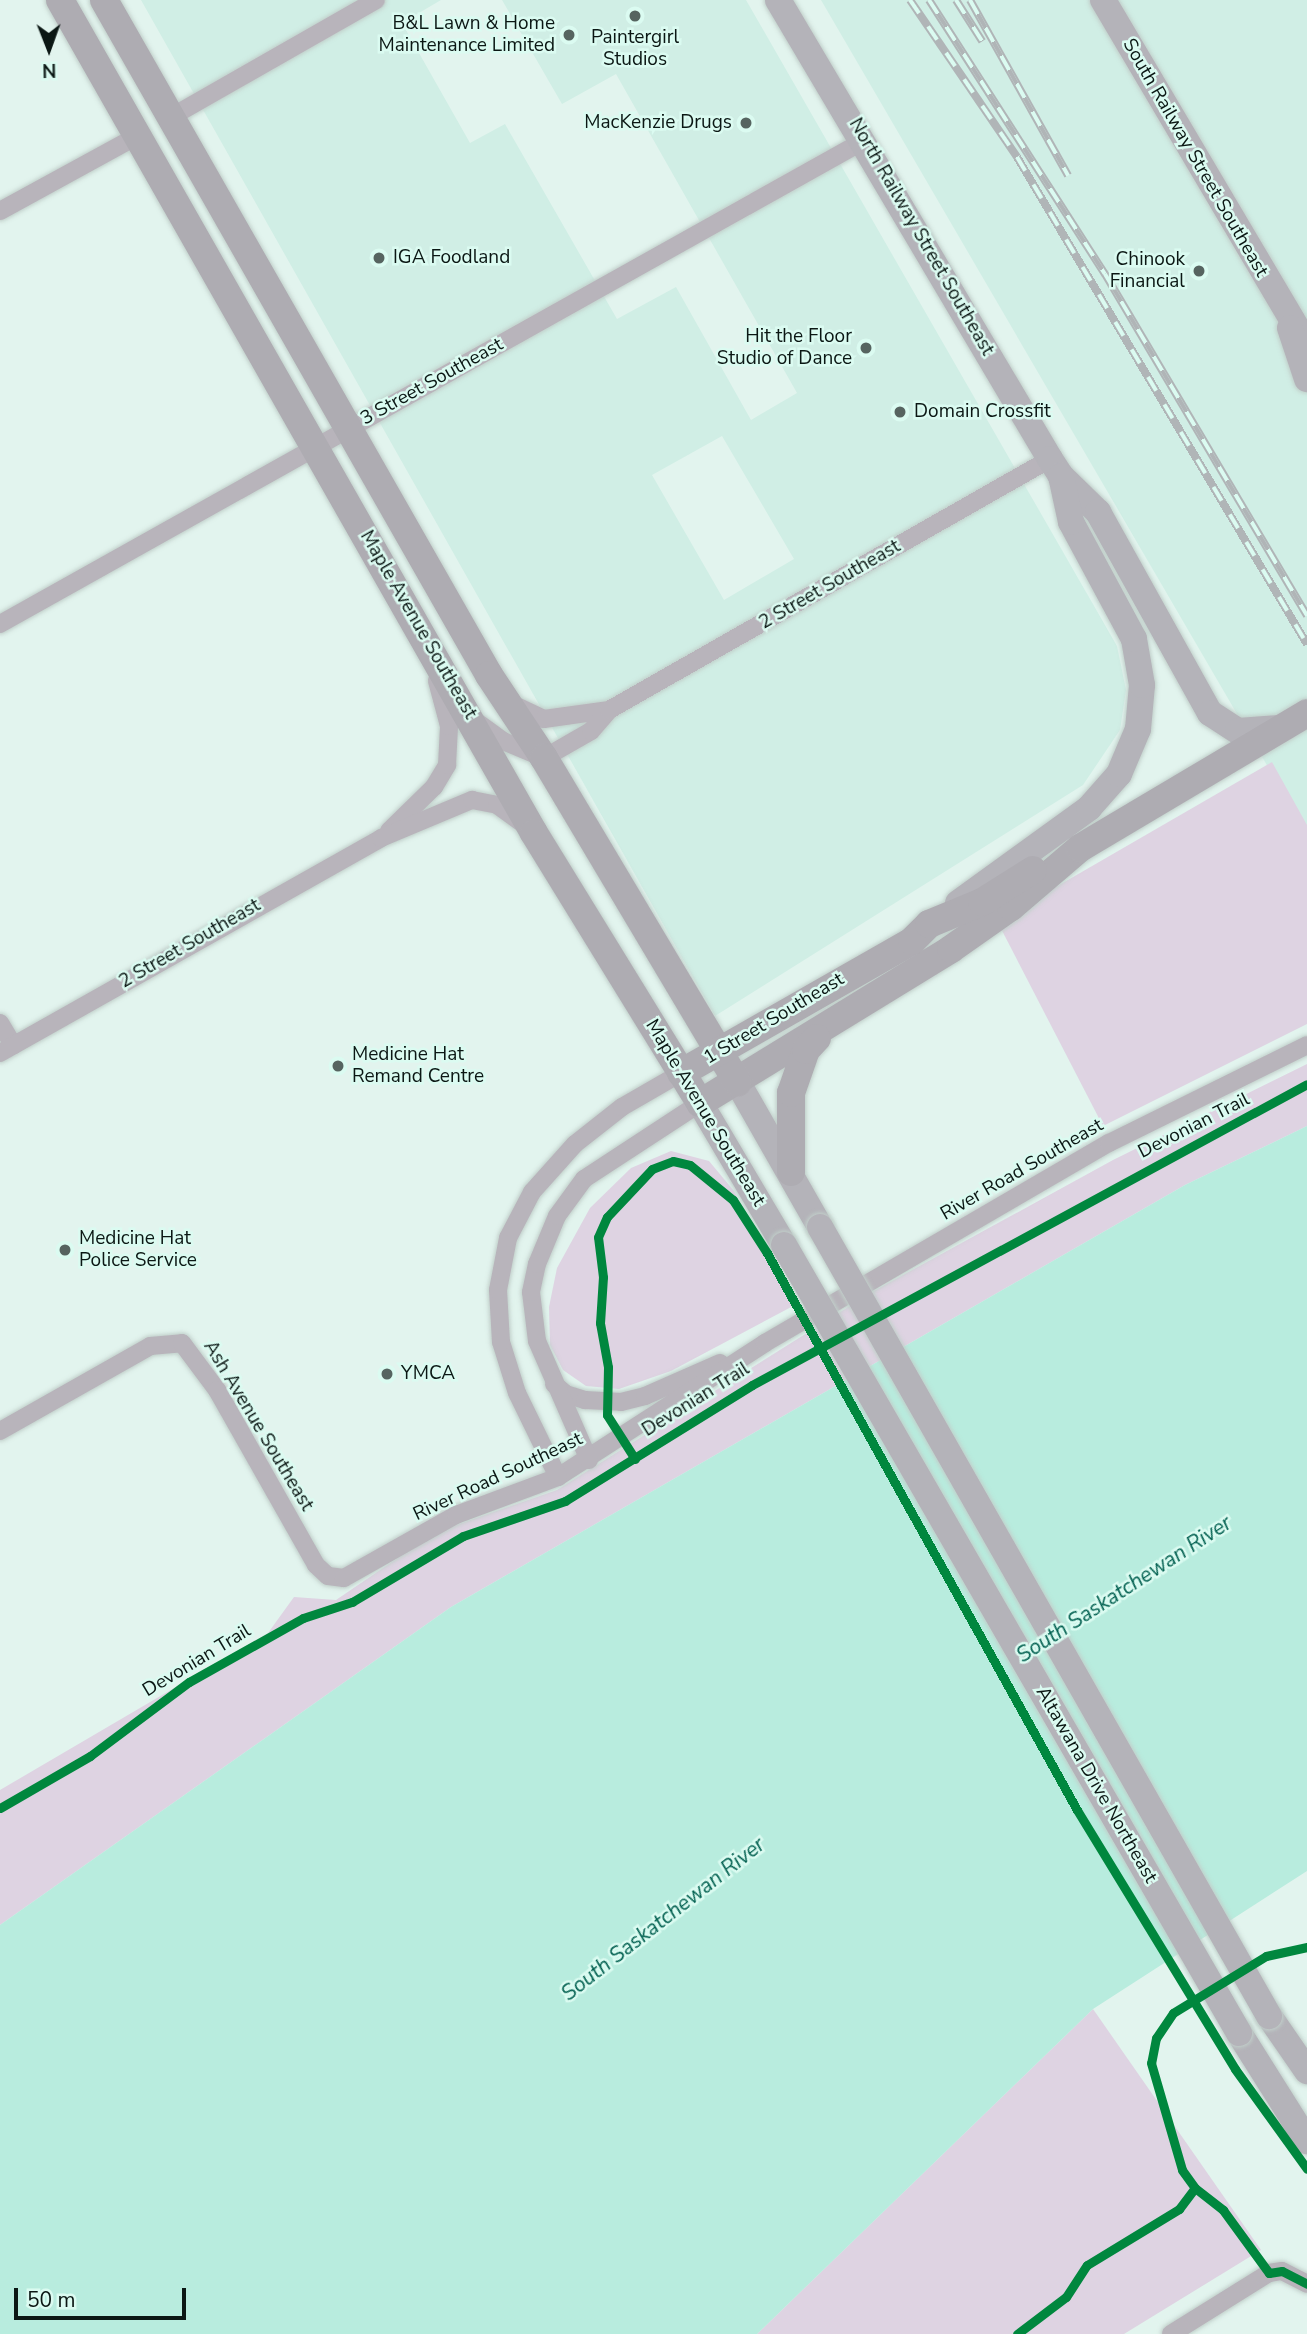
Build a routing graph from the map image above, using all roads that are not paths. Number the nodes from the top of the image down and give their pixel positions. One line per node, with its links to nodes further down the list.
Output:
1 (60, 0): 7 (main road, Maple Avenue Southeast)
2 (104, 0): 6 (main road, Maple Avenue Southeast)
3 (376, 0): 6 (street)
4 (778, 0): 8 (main road, North Railway Street Southeast)
5 (1108, 2): 10 (main road, South Railway Street Southeast)
6 (172, 117): 13 (main road, Maple Avenue Southeast)
7 (136, 136): 9 (street); 14 (main road, Maple Avenue Southeast)
8 (865, 140): 13 (street, 3 Street Southeast); 15 (main road, North Railway Street Southeast)
9 (0, 211)
10 (1297, 310): 11 (main road, South Railway Street Southeast); 12 (main road, South Railway Street Southeast)
11 (1307, 345)
12 (1307, 379)
13 (349, 429): 14 (street, 3 Street Southeast); 18 (main road, Maple Avenue Southeast)
14 (316, 447): 16 (street, 3 Street Southeast); 17 (main road, Maple Avenue Southeast)
15 (1056, 468): 19 (street, 2 Street Southeast); 22 (main road, North Railway Street Southeast); 27 (main road, North Railway Street Southeast)
16 (0, 624)
17 (426, 645): 21 (main road, Maple Avenue Southeast); 25 (street, 2 Street Southeast)
18 (489, 675): 19 (street, 2 Street Southeast); 23 (main road, Maple Avenue Southeast)
19 (609, 710): 23 (street, 2 Street Southeast)
20 (1307, 713): 22 (main road, 1 Street Southeast)
21 (471, 717): 23 (street); 24 (main road, Maple Avenue Southeast)
22 (1279, 728): 26 (main road, 1 Street Southeast)
23 (544, 758): 32 (main road, Maple Avenue Southeast)
24 (534, 833): 25 (street, 2 Street Southeast); 33 (main road, Maple Avenue Southeast)
25 (381, 838): 31 (street, 2 Street Southeast)
26 (1080, 848): 27 (main road, 1 Street Southeast); 29 (main road, 1 Street Southeast)
27 (929, 924): 32 (main road, 1 Street Southeast)
28 (0, 1023): 31 (street)
29 (826, 1029): 34 (main road, 1 Street Southeast); 36 (main road)
30 (1307, 1045): 39 (street, River Road Southeast)
31 (6, 1049)
32 (720, 1053): 33 (main road, 1 Street Southeast); 34 (main road, Maple Avenue Southeast)
33 (681, 1073): 35 (main road, Maple Avenue Southeast); 43 (street, 1 Street Southeast)
34 (738, 1083): 35 (main road, 1 Street Southeast); 36 (main road, Maple Avenue Southeast)
35 (699, 1103): 38 (main road, Maple Avenue Southeast); 40 (street, 1 Street Southeast)
36 (791, 1172): 37 (main road, Maple Avenue Southeast)
37 (820, 1227): 45 (main road, Altawana Drive Northeast, bridge)
38 (784, 1245): 46 (main road, Altawana Drive Northeast, bridge)
39 (765, 1343): 40 (street, River Road Southeast); 42 (street, River Road Southeast)
40 (554, 1384): 42 (street, 1 Street Southeast)
41 (0, 1431): 44 (street, Ash Avenue Southeast)
42 (589, 1460): 43 (street, River Road Southeast)
43 (558, 1477): 44 (street, River Road Southeast)
44 (316, 1564)
45 (1307, 2071)
46 (1307, 2141)
47 (1307, 2284): 48 (street)
48 (1171, 2334)

